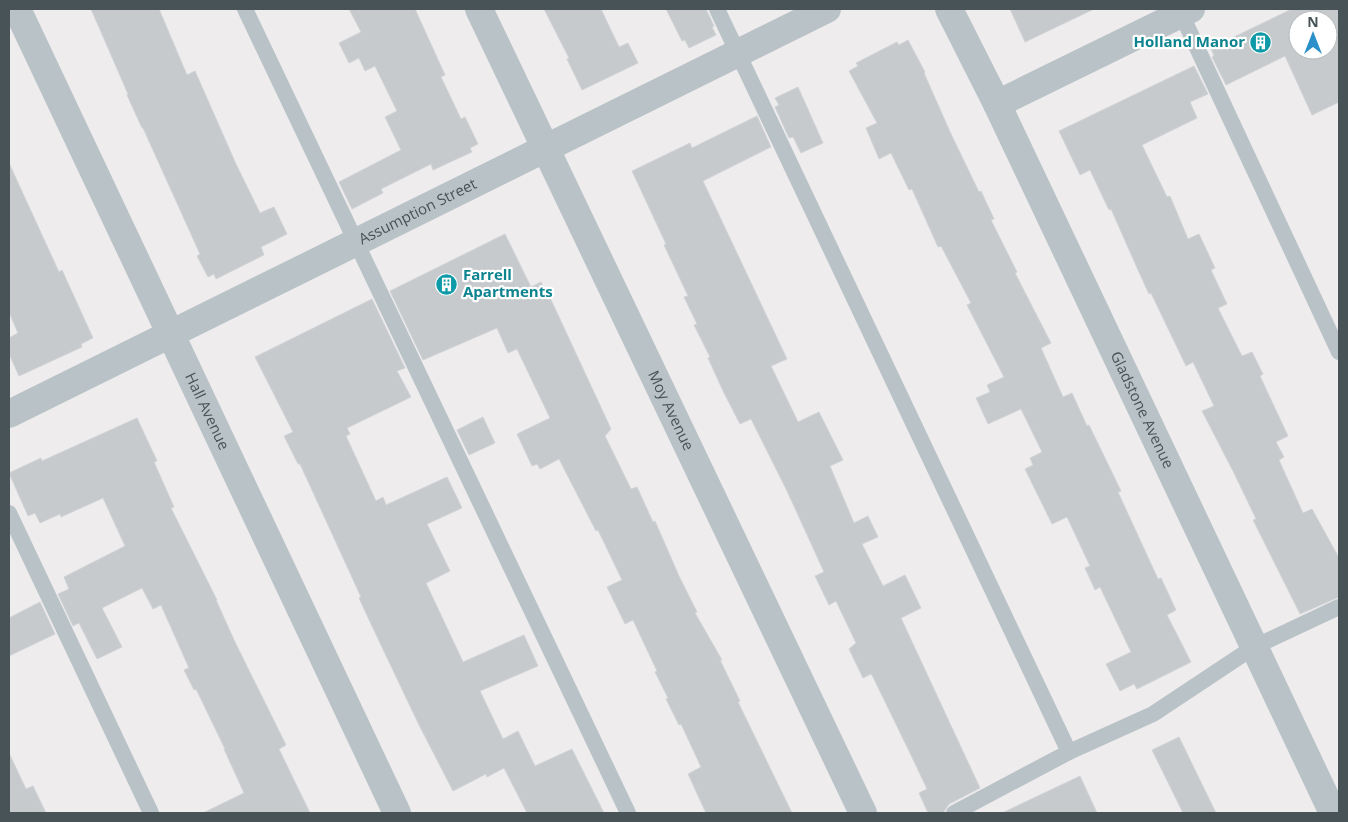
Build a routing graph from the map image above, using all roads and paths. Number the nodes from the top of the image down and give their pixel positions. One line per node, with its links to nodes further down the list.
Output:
1 (17, 9): 12 (street, Hall Avenue)
2 (245, 9): 11 (lane)
3 (479, 9): 10 (street, Moy Avenue)
4 (717, 9): 8 (lane)
5 (827, 9): 8 (street, Assumption Street)
6 (949, 9): 9 (street, Gladstone Avenue)
7 (1184, 10): 9 (street); 13 (lane)
8 (738, 53): 10 (street, Assumption Street); 18 (lane)
9 (998, 104): 17 (street, Gladstone Avenue)
10 (546, 148): 11 (street, Assumption Street); 22 (street, Moy Avenue)
11 (356, 242): 12 (street, Assumption Street); 21 (lane)
12 (171, 334): 14 (street, Assumption Street); 20 (street, Hall Avenue)
13 (1339, 352)
14 (9, 414)
15 (9, 513): 19 (lane)
16 (1339, 607): 17 (lane)
17 (1254, 647): 18 (lane); 24 (street, Gladstone Avenue)
18 (1069, 752): 23 (lane)
19 (150, 813)
20 (398, 813)
21 (628, 813)
22 (863, 813)
23 (954, 813)
24 (1333, 813)

